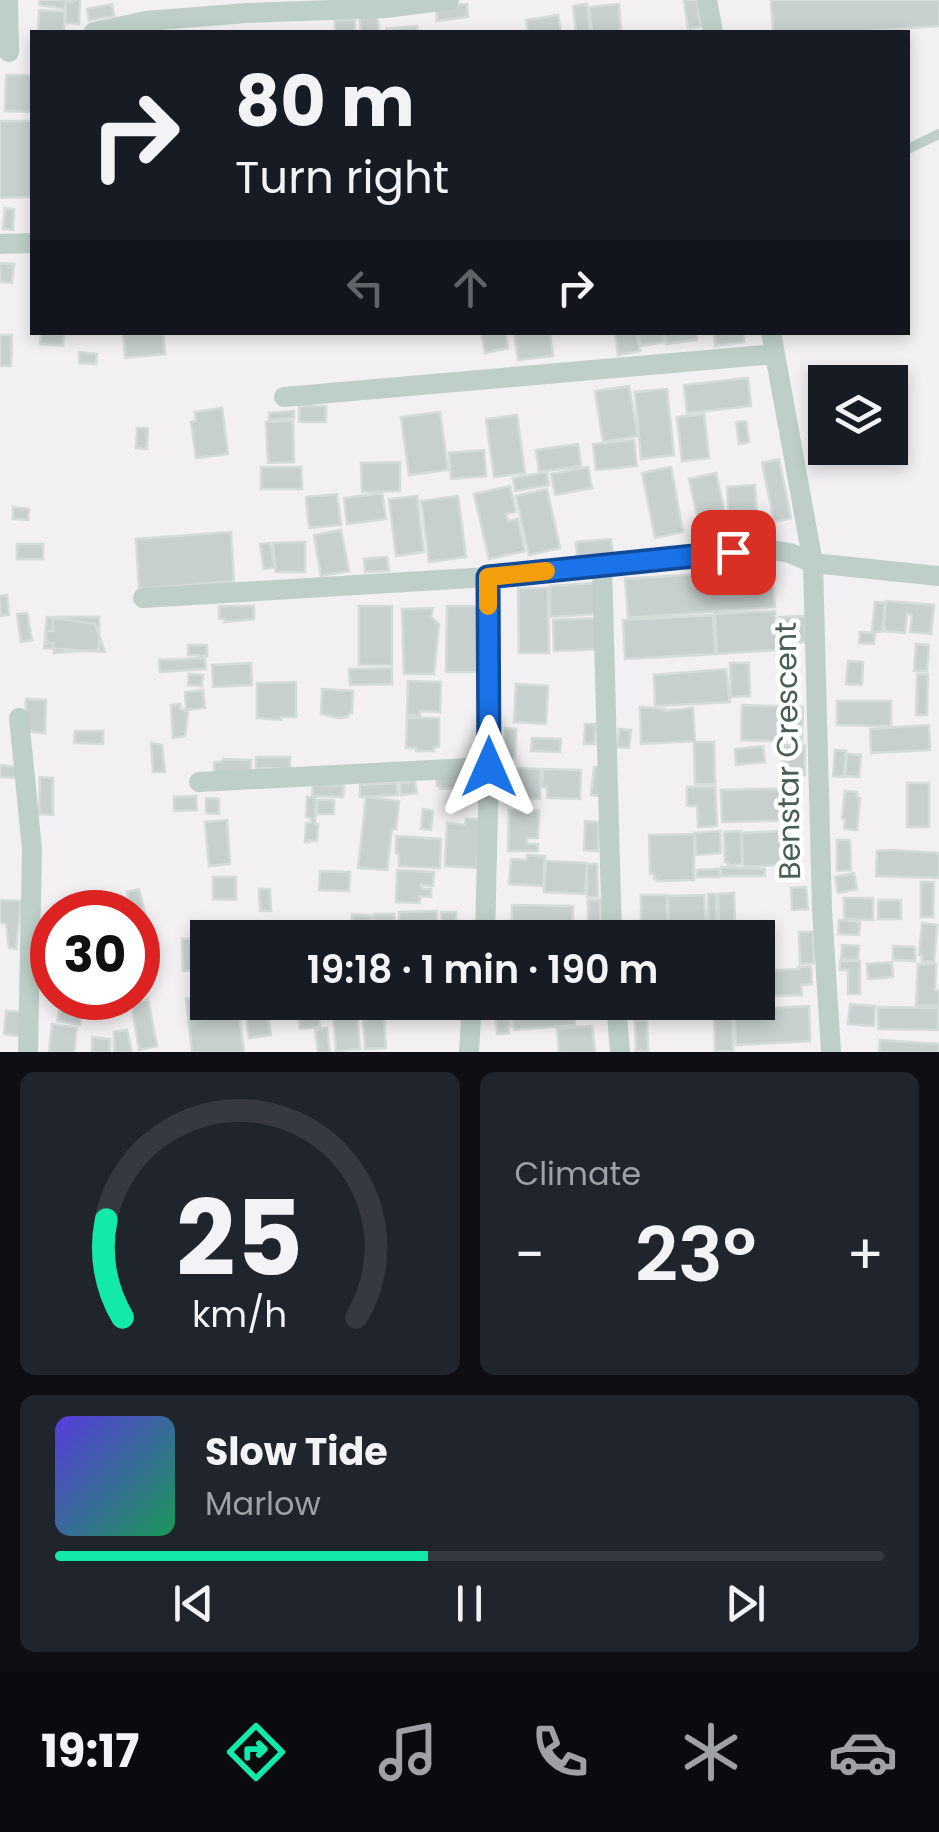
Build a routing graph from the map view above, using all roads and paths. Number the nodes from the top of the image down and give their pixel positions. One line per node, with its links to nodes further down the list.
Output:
1 (8, 0): 7 (street)
2 (449, 0): 4 (street)
3 (707, 0): 5 (street)
4 (103, 30)
5 (713, 30)
6 (30, 46): 7 (street)
7 (4, 52)
8 (939, 134): 9 (lane)
9 (910, 149)
10 (30, 243): 11 (street)
11 (0, 244)
12 (773, 343): 13 (street); 14 (street, Benstar Crescent)
13 (284, 397)
14 (813, 563): 15 (street); 16 (street); 29 (street, Benstar Crescent)
15 (602, 564): 17 (street); 23 (street)
16 (939, 576)
17 (488, 577): 18 (street); 20 (street)
18 (143, 598)
19 (19, 718): 26 (street)
20 (489, 767): 21 (street); 22 (street)
21 (199, 782)
22 (486, 920)
23 (612, 920)
24 (471, 1020): 27 (street)
25 (617, 1020): 28 (street)
26 (28, 1052)
27 (469, 1052)
28 (620, 1052)
29 (832, 1052)

